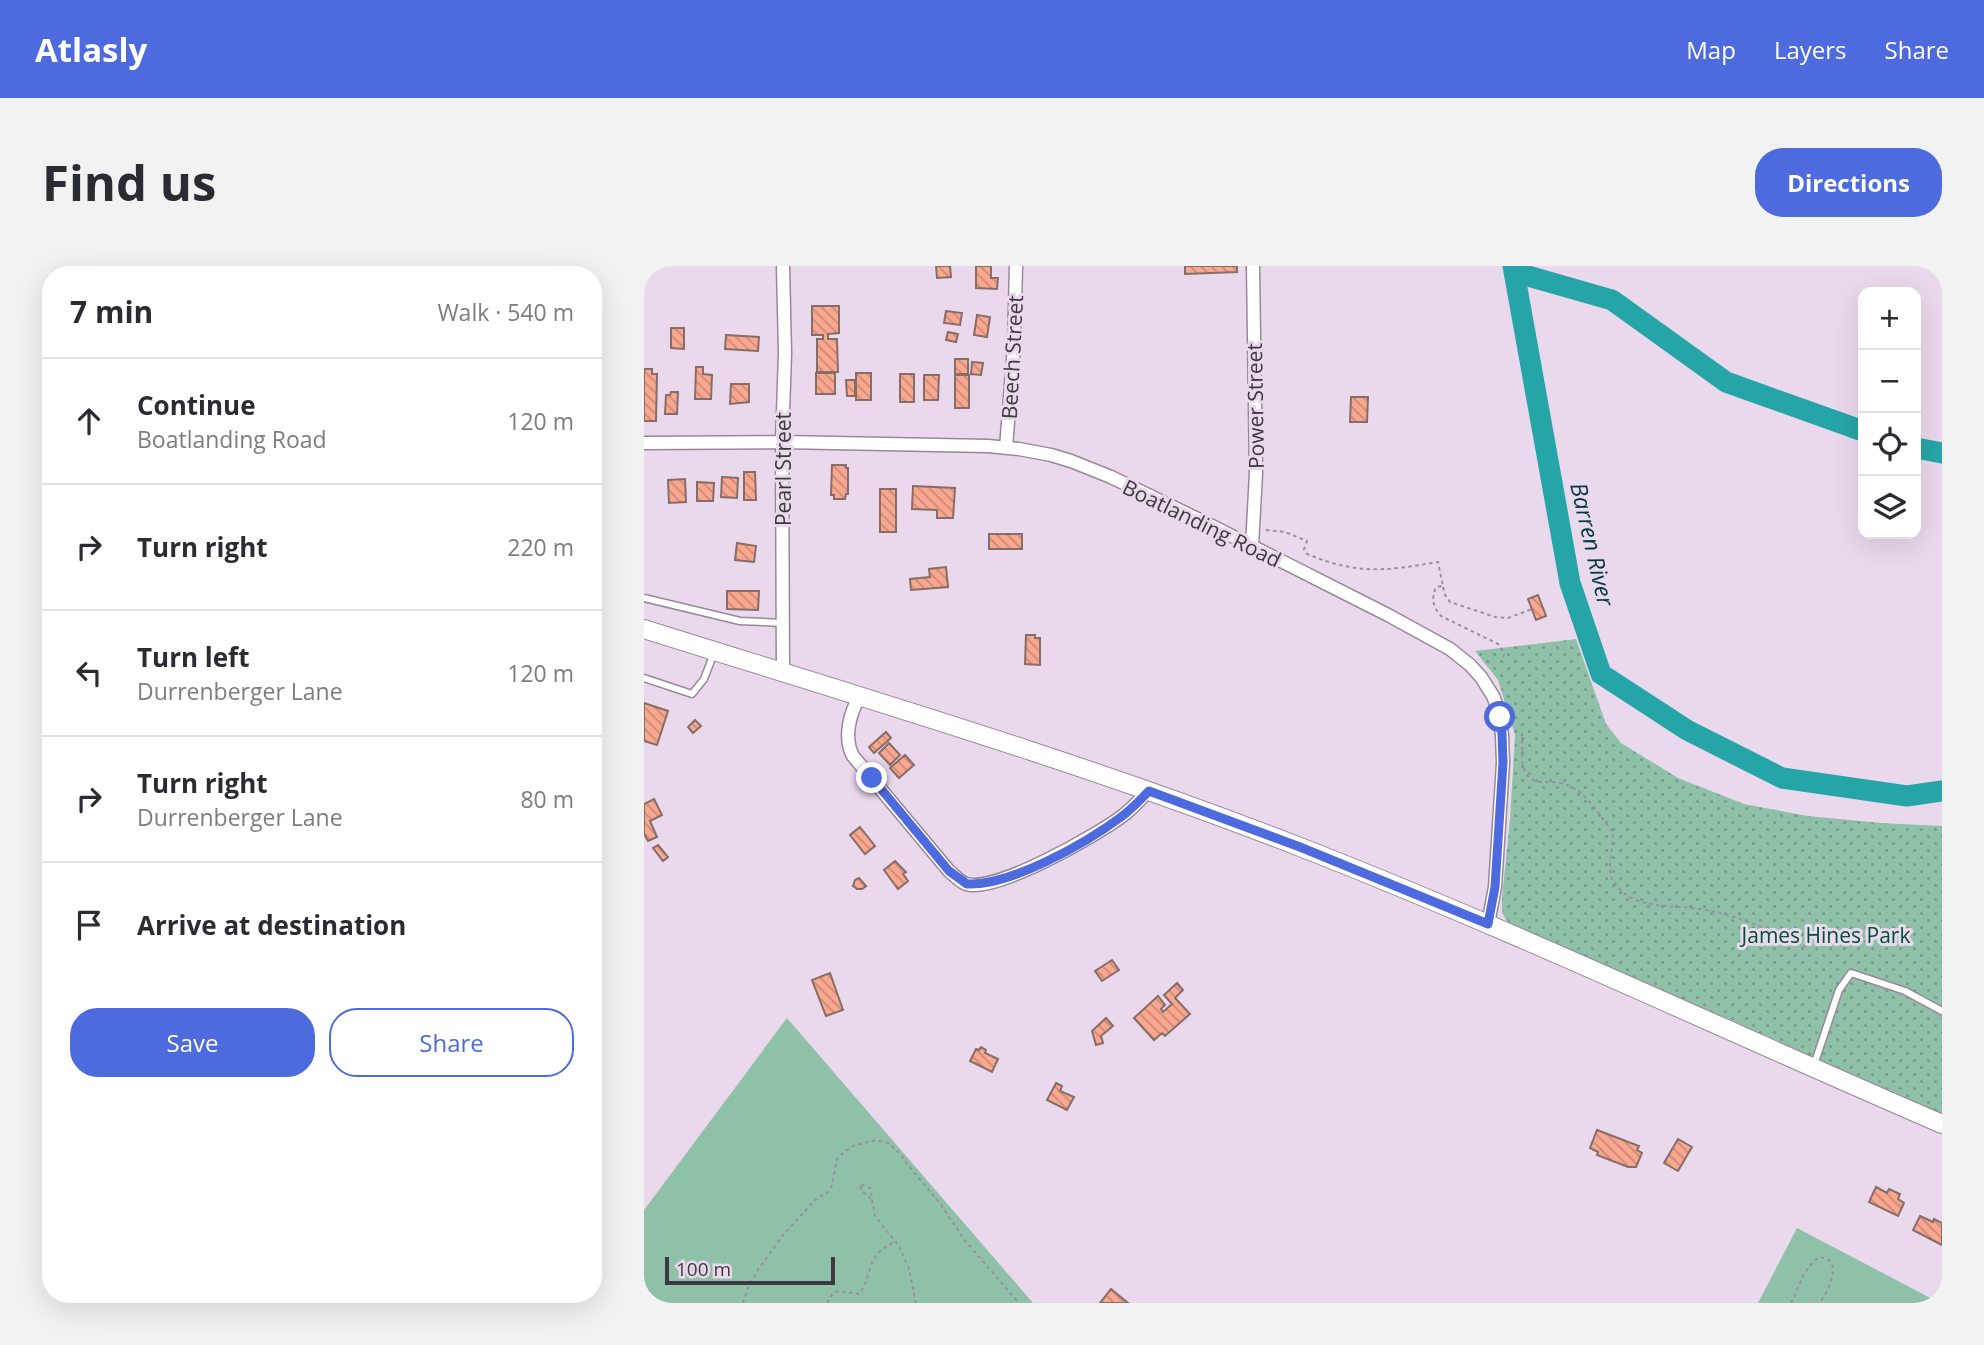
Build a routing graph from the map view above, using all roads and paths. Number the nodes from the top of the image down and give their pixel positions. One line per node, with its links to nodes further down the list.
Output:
1 (783, 266): 4 (street, Pearl Street)
2 (1016, 266): 6 (street, Beech Street)
3 (1253, 266): 8 (street, Power Street)
4 (782, 442): 5 (street, Boatlanding Road); 6 (street, Boatlanding Road); 12 (street, Pearl Street)
5 (644, 443)
6 (1006, 448): 8 (street, Boatlanding Road)
7 (1265, 530): 9 (path)
8 (1252, 546): 21 (street, Boatlanding Road)
9 (1443, 586): 11 (path); 15 (path)
10 (644, 598): 12 (lane)
11 (1532, 609)
12 (783, 623): 16 (street, Pearl Street)
13 (644, 629): 14 (main road)
14 (715, 651): 16 (main road); 17 (lane)
15 (1503, 660)
16 (783, 673): 18 (main road)
17 (644, 678)
18 (860, 696): 20 (main road); 20 (street)
19 (1522, 733): 22 (path)
20 (1149, 791): 21 (main road)
21 (1488, 924): 24 (main road)
22 (1807, 947)
23 (1942, 1011): 24 (lane)
24 (1813, 1067): 25 (main road)
25 (1942, 1124)
26 (872, 1199): 27 (path)
27 (895, 1242): 29 (path); 30 (path)
28 (743, 1303): 31 (path)
29 (827, 1303)
30 (916, 1303)
31 (1019, 1303)
32 (1791, 1303): 33 (path)
33 (1820, 1303)

